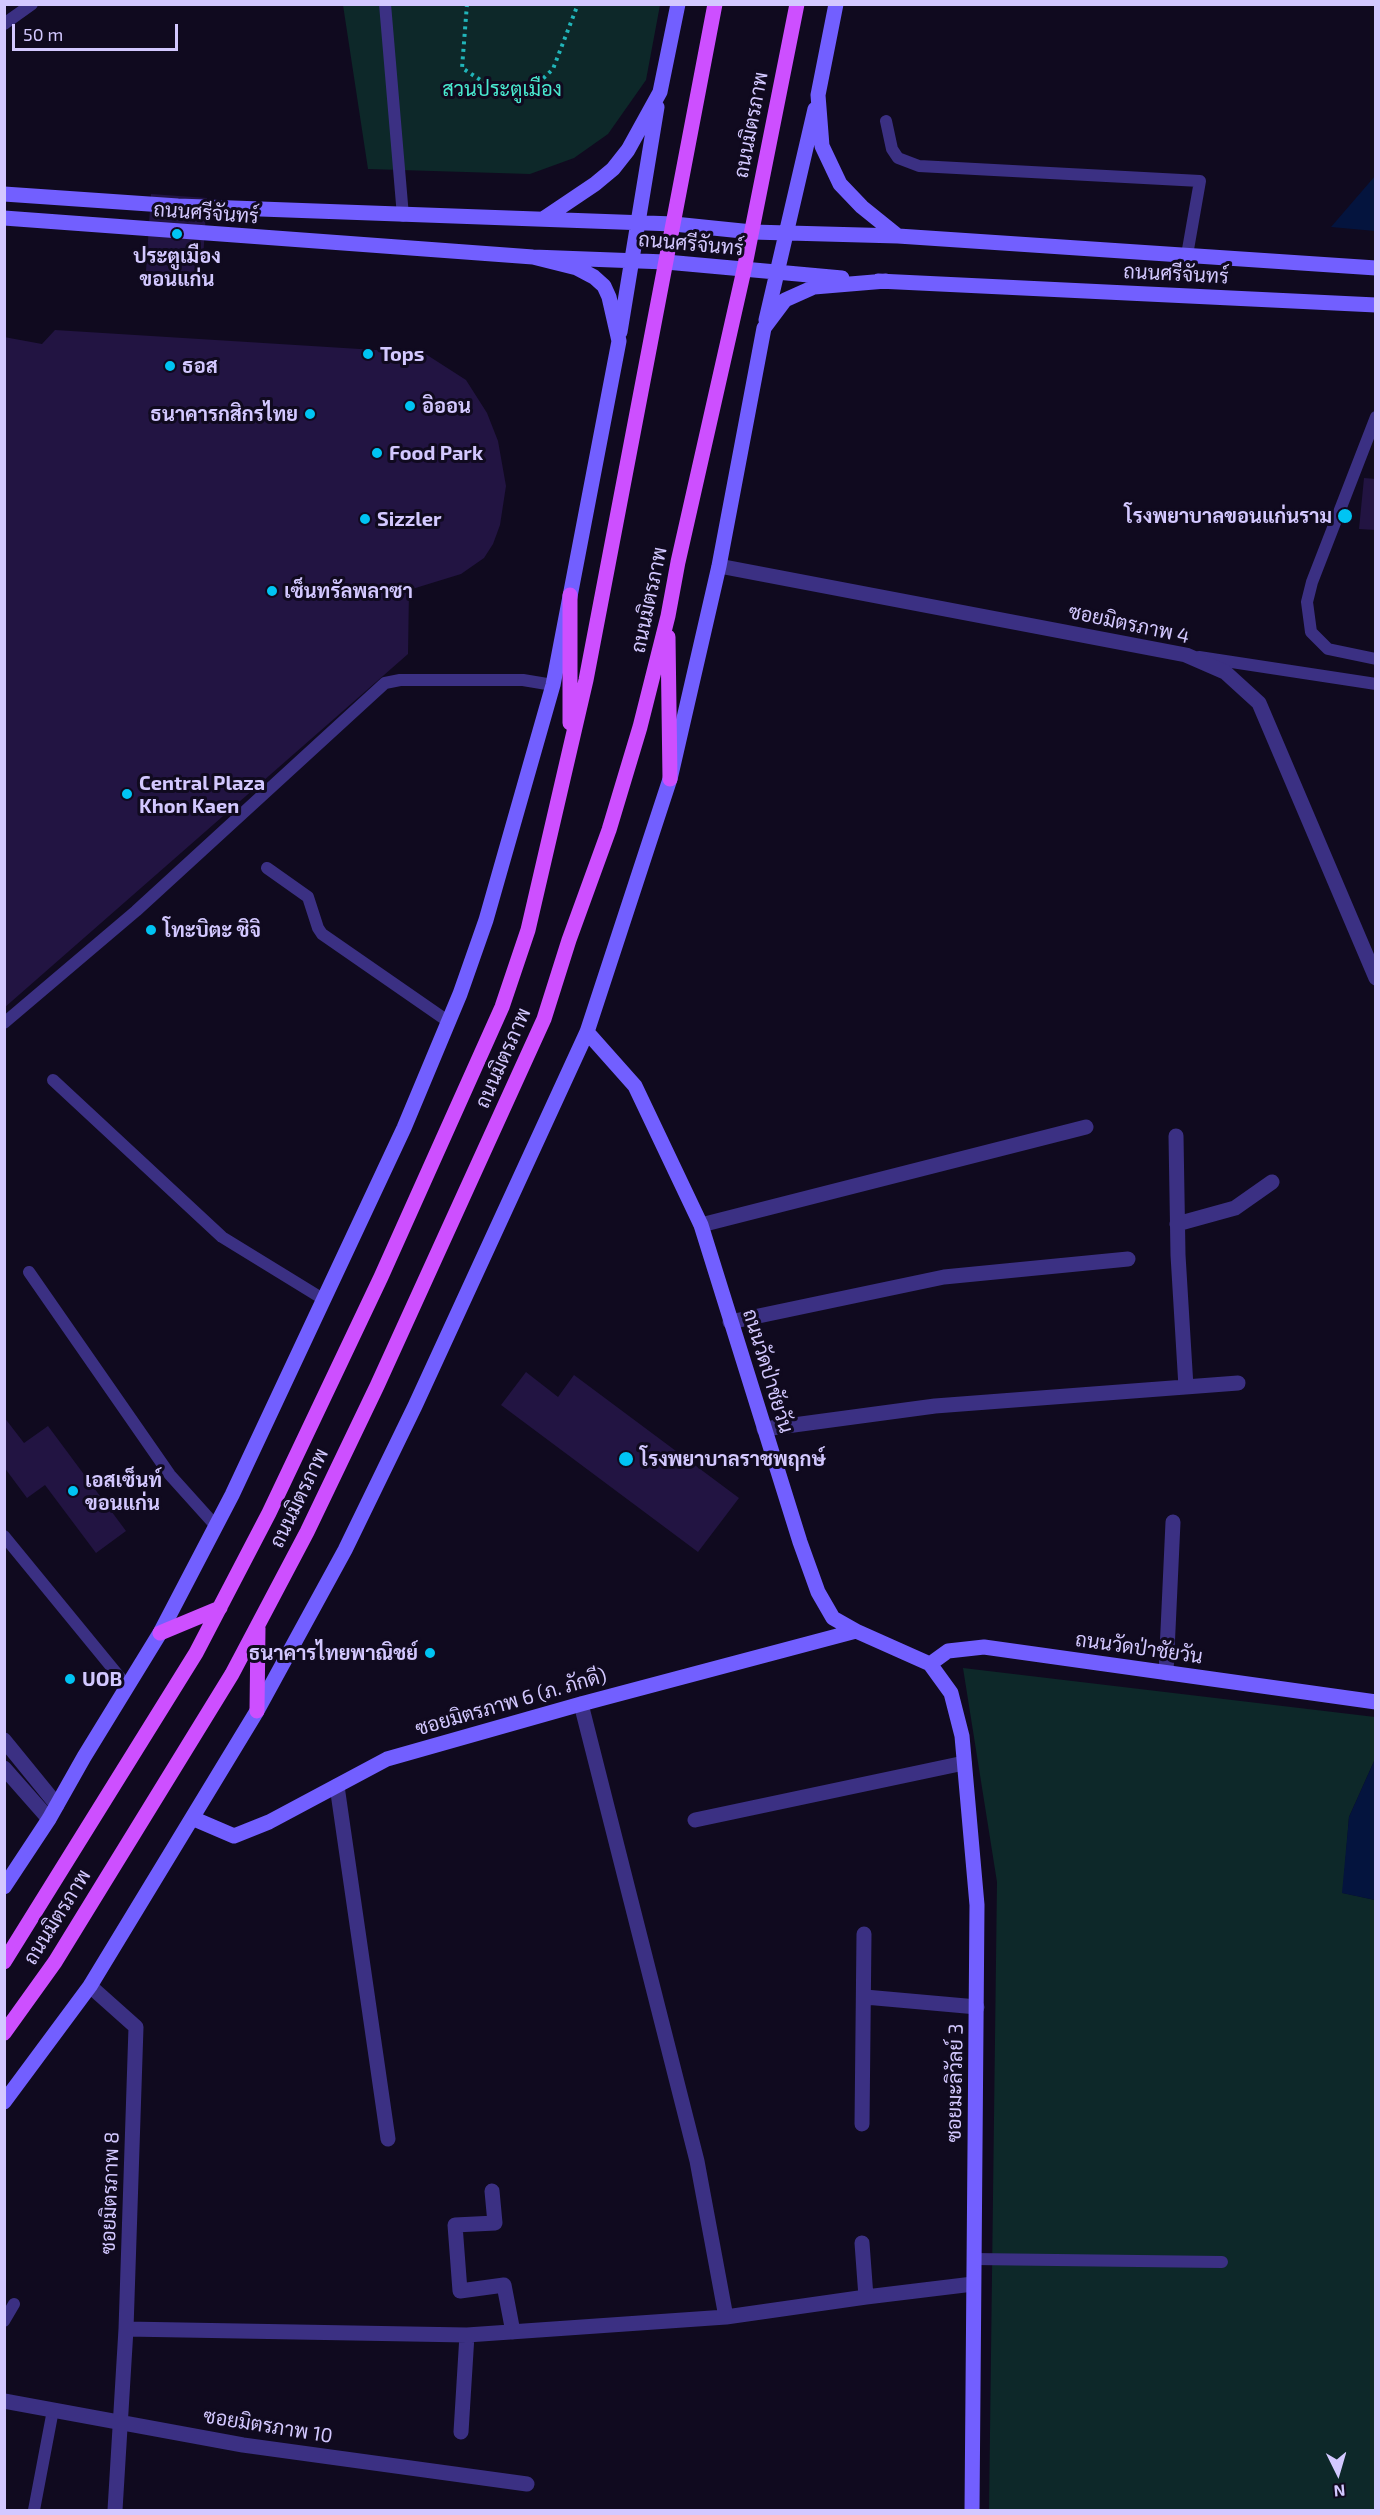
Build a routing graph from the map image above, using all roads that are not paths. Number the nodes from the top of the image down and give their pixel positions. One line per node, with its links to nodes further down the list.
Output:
1 (32, 4): 7 (lane)
2 (385, 4): 12 (lane)
3 (678, 4): 8 (main road)
4 (715, 4): 16 (main road, ถนนมิตรภาพ)
5 (796, 4): 17 (main road, ถนนมิตรภาพ)
6 (836, 4): 9 (main road)
7 (4, 24)
8 (660, 92): 14 (main road); 15 (main road)
9 (818, 94): 18 (main road); 19 (main road)
10 (886, 121): 20 (lane)
11 (4, 194): 12 (main road, ถนนศรีจันทร์)
12 (403, 216): 14 (main road, ถนนศรีจันทร์)
13 (4, 218): 21 (main road, ถนนศรีจันทร์)
14 (543, 219): 15 (main road, ถนนศรีจันทร์)
15 (638, 223): 16 (main road, ถนนศรีจันทร์); 22 (main road)
16 (674, 224): 17 (main road, ถนนศรีจันทร์); 23 (main road, ถนนมิตรภาพ)
17 (752, 232): 18 (main road, ถนนศรีจันทร์); 25 (main road, ถนนมิตรภาพ)
18 (786, 233): 19 (main road, ถนนศรีจันทร์); 26 (main road)
19 (898, 236): 20 (main road, ถนนศรีจันทร์)
20 (1187, 255): 24 (main road, ถนนศรีจันทร์)
21 (533, 257): 22 (main road, ถนนศรีจันทร์); 30 (main road)
22 (632, 260): 23 (main road, ถนนศรีจันทร์); 30 (main road)
23 (666, 262): 25 (main road, ถนนศรีจันทร์); 39 (main road, ถนนมิตรภาพ)
24 (1376, 268)
25 (744, 270): 26 (main road, ถนนศรีจันทร์); 34 (main road, ถนนมิตรภาพ)
26 (777, 272): 27 (main road, ถนนศรีจันทร์); 29 (main road)
27 (886, 281): 28 (main road, ถนนศรีจันทร์); 29 (main road)
28 (1376, 305)
29 (764, 328): 32 (main road)
30 (619, 341): 33 (main road)
31 (1376, 417): 36 (lane)
32 (719, 566): 35 (street, ซอยมิตรภาพ 4); 40 (main road)
33 (570, 595): 38 (main road); 39 (main road)
34 (668, 616): 40 (main road); 63 (main road, ถนนมิตรภาพ)
35 (1186, 655): 37 (lane); 42 (street, ซอยมิตรภาพ 4)
36 (1376, 659)
37 (1376, 684)
38 (553, 685): 43 (main road); 44 (lane)
39 (569, 750): 62 (main road, ถนนมิตรภาพ)
40 (670, 779): 45 (main road)
41 (267, 868): 43 (lane)
42 (1376, 978)
43 (449, 1022): 54 (main road)
44 (4, 1023)
45 (586, 1032): 51 (main road, ถนนวัดป่าชัยวัน); 71 (main road)
46 (53, 1080): 54 (lane)
47 (1086, 1127): 51 (street)
48 (1176, 1136): 50 (street)
49 (1272, 1182): 50 (street)
50 (1177, 1224): 57 (street)
51 (701, 1225): 55 (main road, ถนนวัดป่าชัยวัน)
52 (1128, 1259): 55 (street)
53 (29, 1272): 60 (lane)
54 (323, 1299): 60 (main road)
55 (730, 1322): 58 (main road, ถนนวัดป่าชัยวัน)
56 (1238, 1383): 57 (street)
57 (1185, 1388): 58 (street)
58 (764, 1429): 64 (main road, ถนนวัดป่าชัยวัน)
59 (1173, 1522): 67 (street)
60 (215, 1525): 65 (main road)
61 (4, 1536): 68 (lane)
62 (220, 1608): 65 (main road); 82 (main road, ถนนมิตรภาพ)
63 (258, 1625): 71 (main road); 86 (main road, ถนนมิตรภาพ)
64 (856, 1632): 66 (main road, ถนนวัดป่าชัยวัน); 70 (main road, ซอยมิตรภาพ 6 (ภ. ภักดี))
65 (160, 1633): 68 (main road)
66 (930, 1664): 67 (main road, ถนนวัดป่าชัยวัน); 73 (main road, ซอยมะลิวัลย์ 3)
67 (1166, 1673): 69 (main road, ถนนวัดป่าชัยวัน)
68 (127, 1686): 76 (main road)
69 (1376, 1702)
70 (581, 1704): 75 (main road, ซอยมิตรภาพ 6 (ภ. ภักดี)); 97 (street)
71 (257, 1711): 77 (main road)
72 (4, 1740): 76 (street)
73 (964, 1763): 79 (street); 85 (main road, ซอยมะลิวัลย์ 3)
74 (4, 1768): 78 (street)
75 (337, 1786): 77 (main road, ซอยมิตรภาพ 6 (ภ. ภักดี)); 89 (street)
76 (57, 1805): 78 (main road)
77 (192, 1818): 83 (main road)
78 (49, 1819): 80 (main road)
79 (695, 1820)
80 (4, 1887)
81 (864, 1934): 84 (street)
82 (4, 1962)
83 (90, 1986): 87 (main road); 99 (street, ซอยมิตรภาพ 8)
84 (865, 1997): 85 (street); 88 (street)
85 (977, 2007): 92 (main road, ซอยมะลิวัลย์ 3)
86 (4, 2033)
87 (4, 2103)
88 (862, 2124)
89 (388, 2139)
90 (492, 2191): 100 (street)
91 (862, 2243): 95 (street)
92 (973, 2259): 93 (lane); 94 (main road, ซอยมะลิวัลย์ 3)
93 (1222, 2262)
94 (973, 2284): 95 (street); 109 (main road, ซอยมะลิวัลย์ 3)
95 (866, 2297): 97 (street)
96 (14, 2304): 98 (lane)
97 (726, 2318): 100 (street)
98 (4, 2321)
99 (126, 2329): 101 (street); 104 (street, ซอยมิตรภาพ 8)
100 (513, 2332): 101 (street)
101 (467, 2335): 105 (street)
102 (4, 2401): 103 (street, ซอยมิตรภาพ 10)
103 (53, 2410): 104 (street, ซอยมิตรภาพ 10); 107 (lane)
104 (121, 2423): 106 (street, ซอยมิตรภาพ 10); 108 (street, ซอยมิตรภาพ 8)
105 (461, 2432)
106 (527, 2484)
107 (34, 2511)
108 (116, 2511)
109 (972, 2511)

